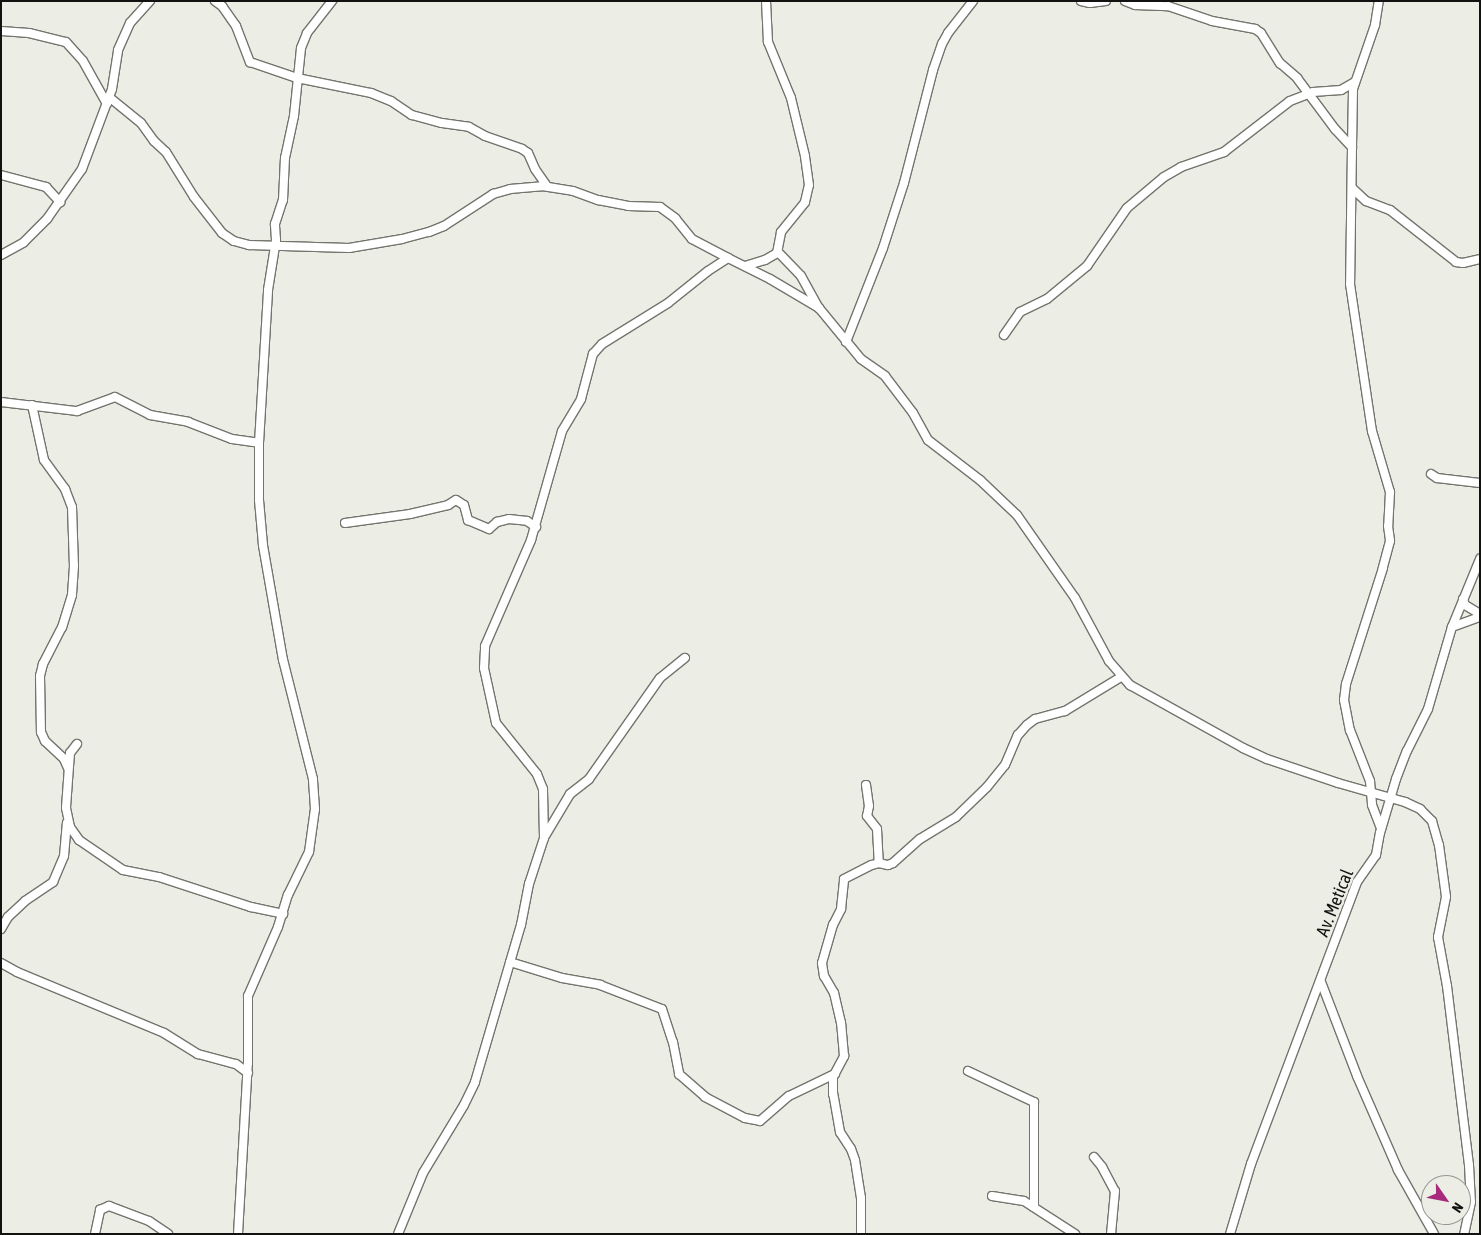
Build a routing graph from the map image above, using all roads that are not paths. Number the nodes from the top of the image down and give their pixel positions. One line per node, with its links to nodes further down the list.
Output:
1 (150, 1): 16 (street)
2 (215, 1): 11 (street)
3 (332, 1): 13 (street)
4 (766, 1): 23 (street)
5 (973, 1): 30 (street)
6 (1082, 1): 7 (street)
7 (1106, 1)
8 (1125, 1): 10 (street)
9 (1379, 1): 14 (street)
10 (1159, 3): 15 (street)
11 (222, 4): 13 (street)
12 (1, 31): 16 (street)
13 (297, 78): 19 (street); 22 (street)
14 (1355, 82): 15 (street); 17 (street)
15 (1309, 93): 17 (street); 29 (street)
16 (108, 101): 21 (street); 22 (street)
17 (1352, 147): 20 (street)
18 (1, 175): 21 (street)
19 (547, 186): 22 (street); 25 (street)
20 (1352, 188): 26 (street); 47 (street)
21 (60, 202): 24 (street)
22 (275, 248): 33 (street)
23 (778, 252): 27 (street); 28 (street)
24 (1, 255)
25 (728, 258): 27 (street); 37 (street)
26 (1480, 259)
27 (745, 266): 28 (street)
28 (819, 308): 30 (street)
29 (1004, 335)
30 (846, 342): 43 (street)
31 (1, 402): 32 (street)
32 (32, 405): 33 (street); 45 (street)
33 (259, 443): 53 (street)
34 (1431, 474): 35 (street)
35 (1480, 482)
36 (345, 524): 37 (street)
37 (536, 527): 51 (street)
38 (1480, 559): 39 (street, Av. Metical)
39 (1463, 599): 40 (street); 41 (street, Av. Metical)
40 (1480, 616): 41 (street)
41 (1452, 627): 48 (street, Av. Metical)
42 (685, 658): 51 (street)
43 (1121, 677): 47 (street); 52 (street)
44 (77, 744): 45 (street)
45 (68, 768): 49 (street)
46 (866, 785): 52 (street)
47 (1372, 792): 48 (street); 50 (street)
48 (1391, 797): 50 (street, Av. Metical); 73 (street)
49 (67, 819): 53 (street); 54 (street)
50 (1381, 828): 57 (street, Av. Metical)
51 (544, 838): 55 (street)
52 (879, 863): 60 (street)
53 (283, 914): 59 (street)
54 (1, 929)
55 (510, 962): 60 (street); 67 (street)
56 (1, 963): 59 (street)
57 (1321, 982): 71 (street, Av. Metical); 72 (street)
58 (968, 1070): 63 (street)
59 (248, 1073): 66 (street)
60 (834, 1074): 68 (street)
61 (1094, 1157): 70 (street)
62 (992, 1196): 63 (street)
63 (1034, 1207): 69 (street)
64 (95, 1234): 65 (street)
65 (168, 1234)
66 (238, 1234)
67 (398, 1234)
68 (861, 1234)
69 (1074, 1234)
70 (1111, 1234)
71 (1230, 1234)
72 (1434, 1234)
73 (1464, 1234)

